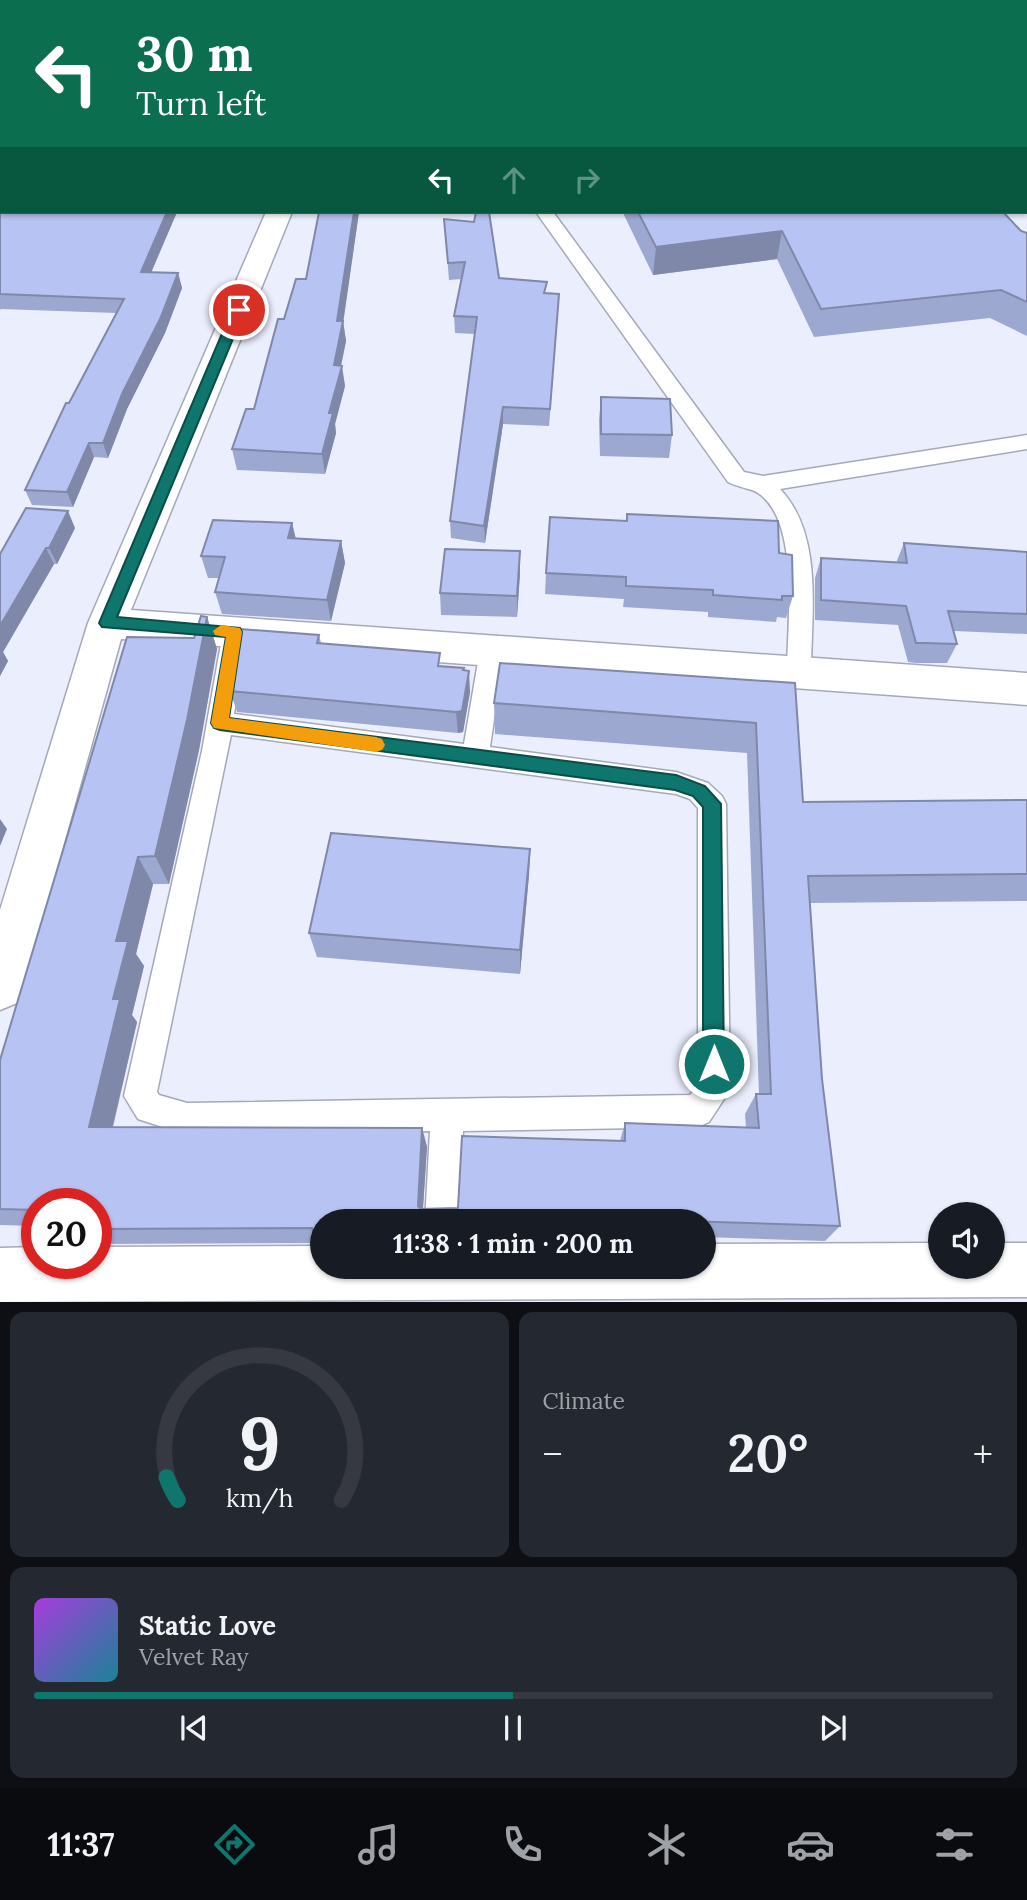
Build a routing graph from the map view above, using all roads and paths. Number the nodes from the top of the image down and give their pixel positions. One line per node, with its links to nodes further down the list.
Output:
1 (278, 214): 5 (street)
2 (545, 214): 4 (lane)
3 (1027, 442): 4 (lane)
4 (763, 484): 8 (lane)
5 (107, 623): 6 (street); 12 (street)
6 (234, 632): 7 (street); 10 (lane)
7 (492, 650): 8 (street); 11 (lane)
8 (799, 673): 9 (street)
9 (1027, 689)
10 (220, 723): 11 (lane); 13 (lane)
11 (475, 758): 13 (lane)
12 (0, 987)
13 (447, 1115): 14 (lane)
14 (442, 1209)
15 (310, 1260): 18 (street)
16 (716, 1262): 17 (street)
17 (1027, 1270)
18 (0, 1275)

